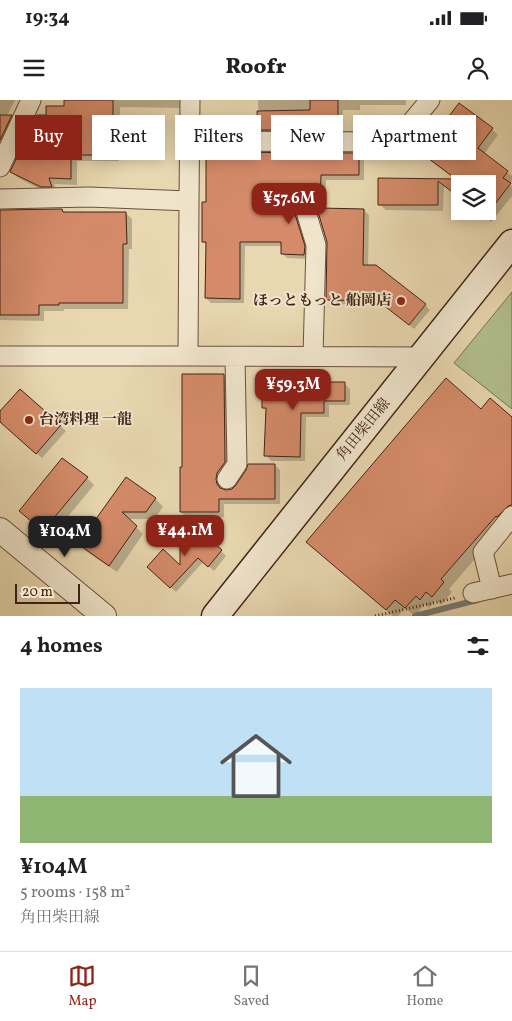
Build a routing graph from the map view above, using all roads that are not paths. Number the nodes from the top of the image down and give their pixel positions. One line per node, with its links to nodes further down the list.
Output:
1 (32, 100): 7 (street)
2 (190, 100): 4 (street)
3 (430, 100): 5 (street)
4 (190, 115)
5 (261, 141)
6 (189, 160): 9 (street)
7 (0, 167)
8 (0, 199): 9 (street)
9 (188, 201): 13 (street)
10 (304, 205): 14 (street)
11 (512, 243): 16 (main road, 角田柴田線)
12 (0, 356): 13 (street)
13 (188, 356): 15 (street)
14 (313, 356): 15 (street); 16 (street)
15 (234, 357): 17 (street)
16 (422, 357): 24 (main road, 角田柴田線)
17 (226, 479)
18 (512, 516): 21 (street)
19 (0, 530): 23 (street)
20 (512, 584): 21 (street)
21 (492, 589): 22 (street)
22 (473, 594)
23 (104, 616)
24 (215, 616)

